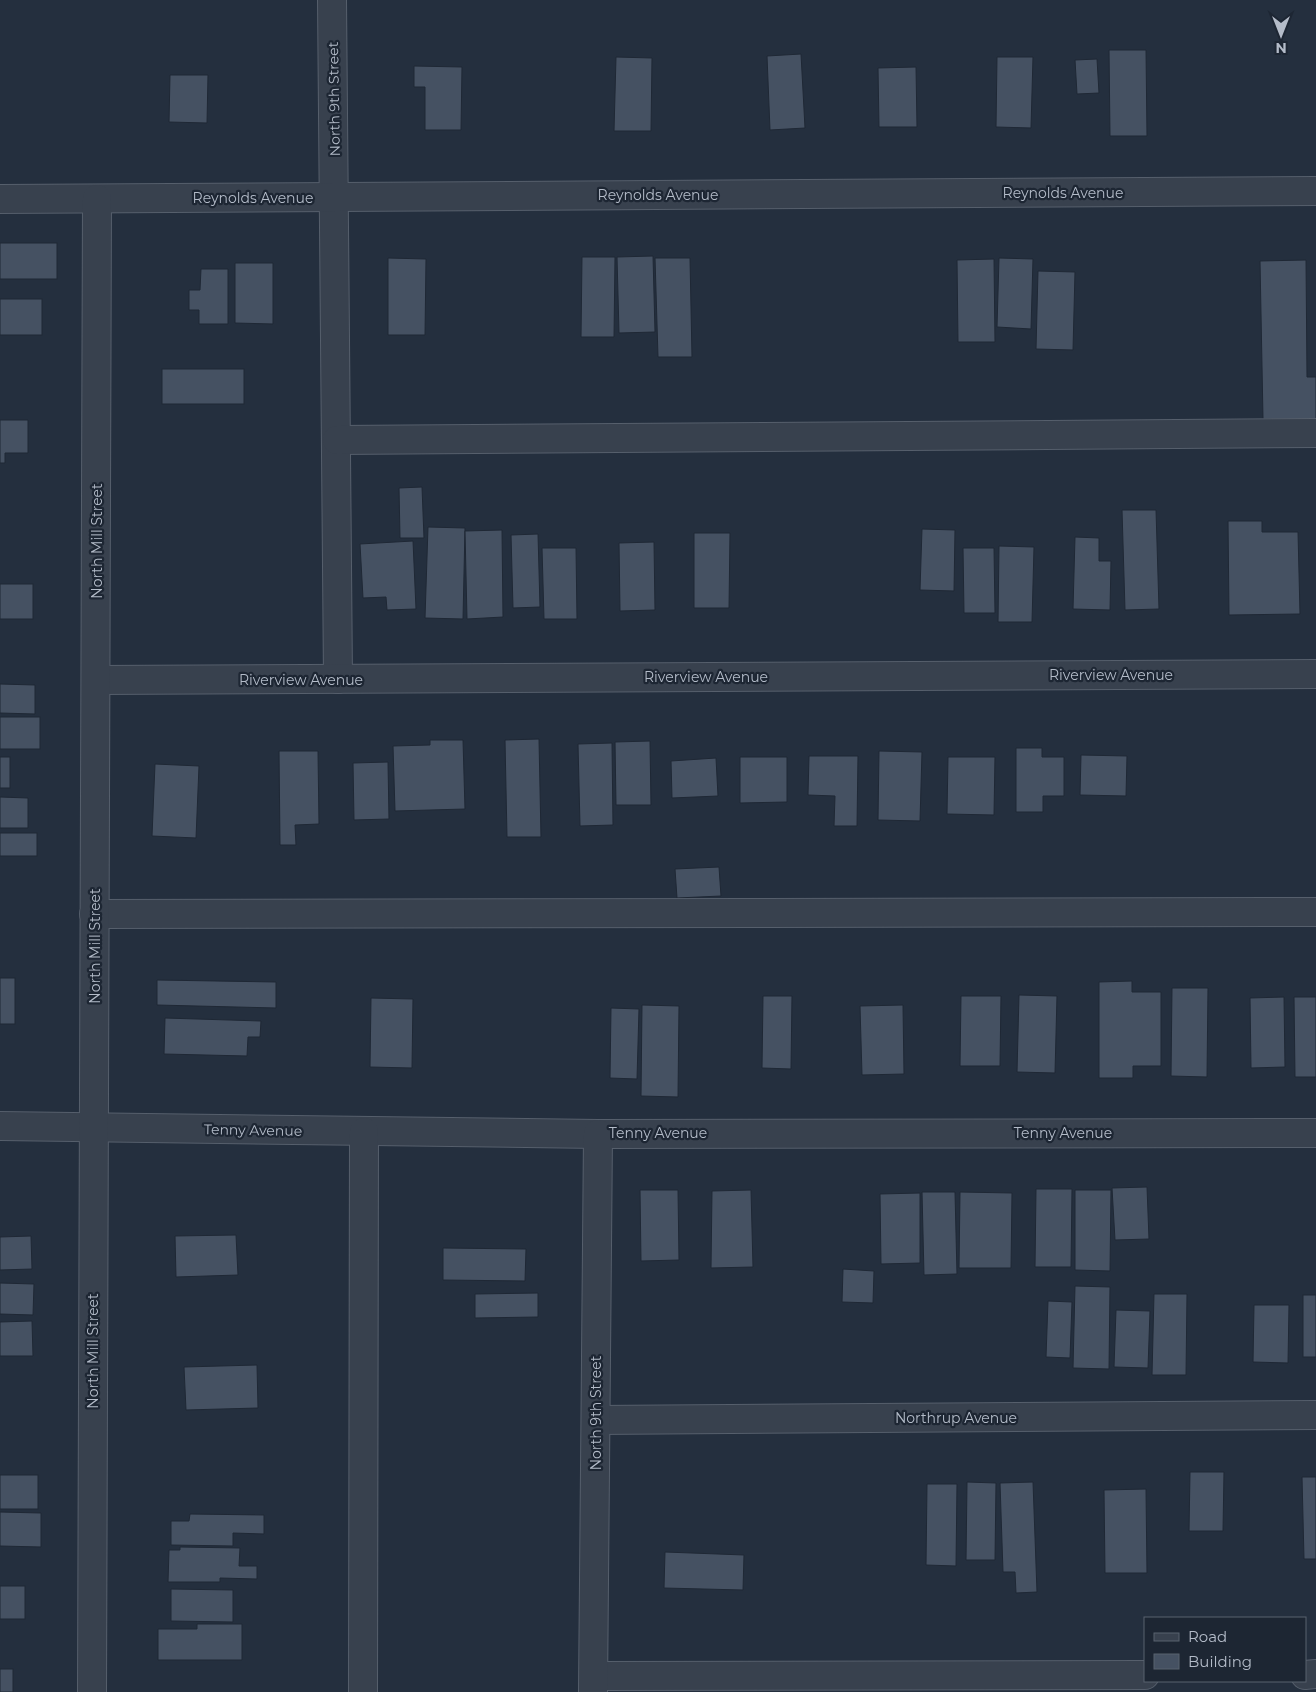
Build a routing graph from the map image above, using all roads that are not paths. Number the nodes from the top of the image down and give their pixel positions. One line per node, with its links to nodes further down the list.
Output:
1 (332, 0): 3 (street, North 9th Street)
2 (1316, 191): 3 (street, Reynolds Avenue)
3 (335, 198): 5 (street, Reynolds Avenue); 7 (street, North 9th Street)
4 (0, 199): 5 (street, Reynolds Avenue)
5 (97, 199): 10 (street, North Mill Street)
6 (1316, 433): 7 (street)
7 (337, 440): 9 (street, North 9th Street)
8 (1316, 674): 9 (street, Riverview Avenue)
9 (338, 679): 10 (street, Riverview Avenue)
10 (97, 680): 12 (street, North Mill Street)
11 (1316, 912): 12 (street)
12 (94, 914): 14 (street, North Mill Street)
13 (0, 1126): 14 (street, Tenny Avenue)
14 (94, 1126): 15 (street, Tenny Avenue); 22 (street, North Mill Street)
15 (364, 1132): 17 (street, Tenny Avenue); 23 (street)
16 (1316, 1133): 17 (street, Tenny Avenue)
17 (598, 1134): 19 (street, North 9th Street)
18 (1316, 1415): 19 (street, Northrup Avenue)
19 (596, 1420): 21 (street, North 9th Street)
20 (1144, 1675): 21 (street)
21 (593, 1684)
22 (92, 1692)
23 (363, 1692)

